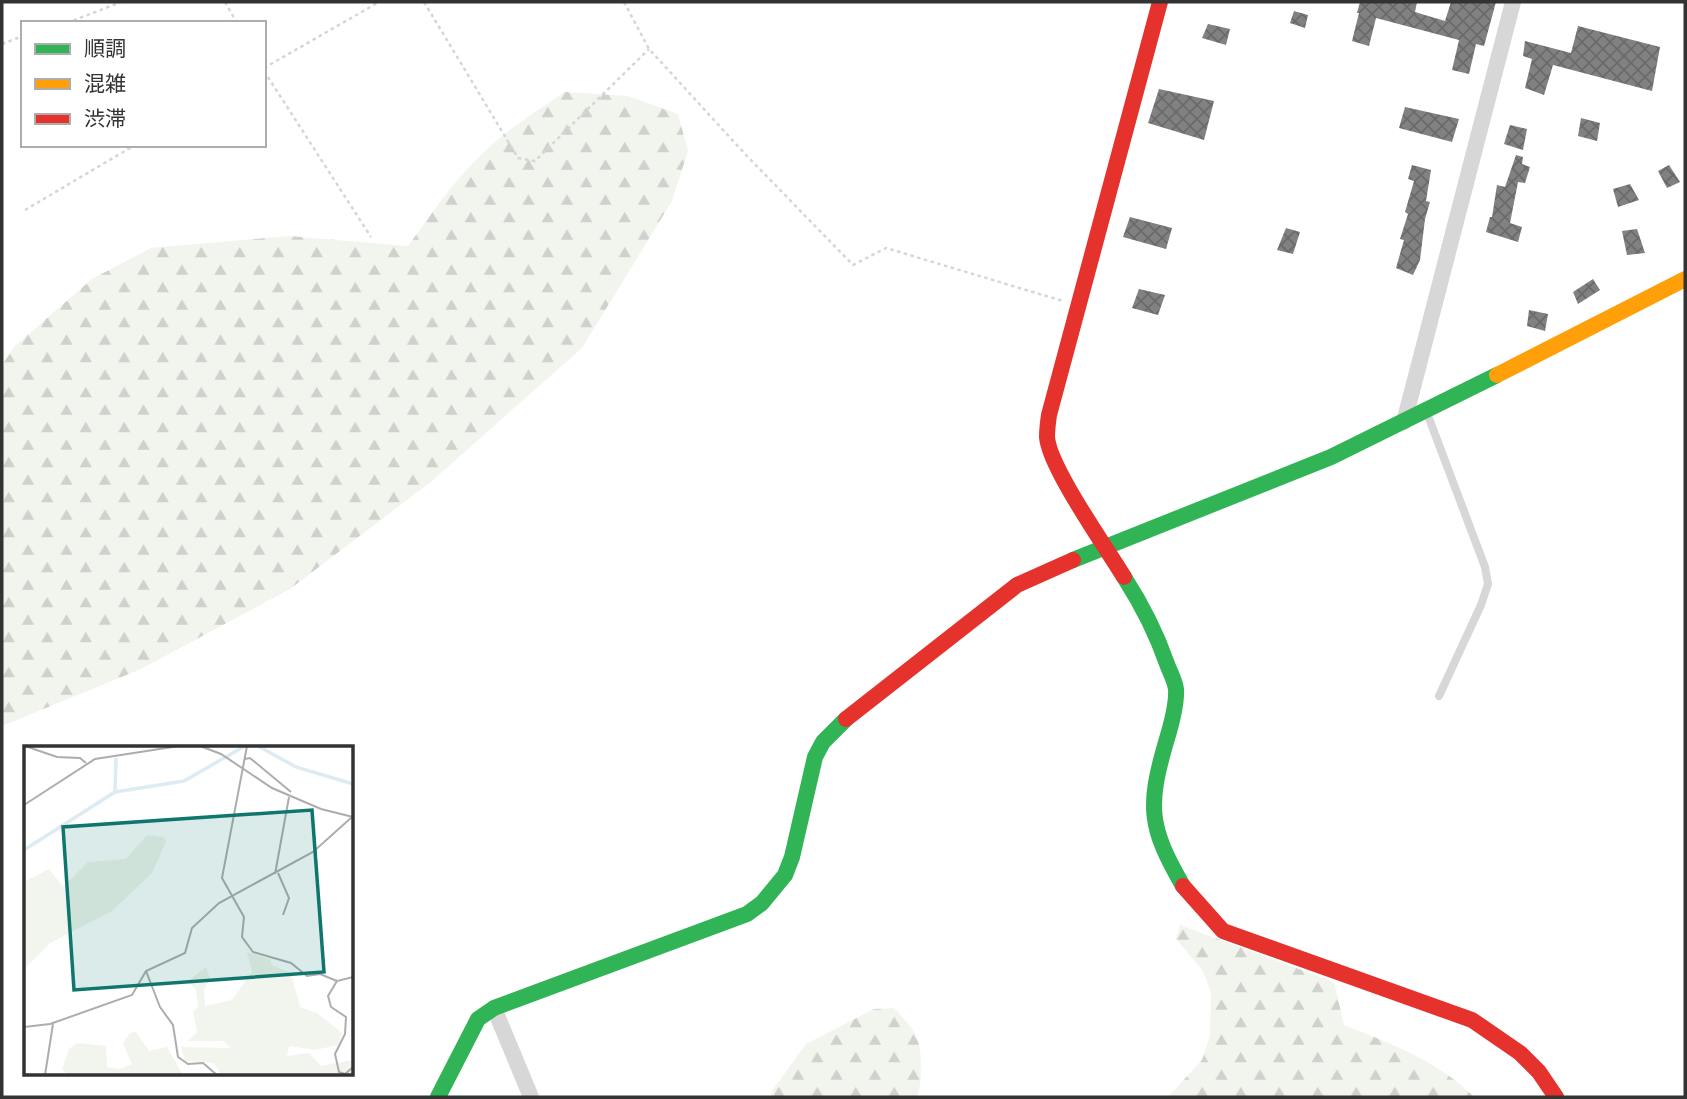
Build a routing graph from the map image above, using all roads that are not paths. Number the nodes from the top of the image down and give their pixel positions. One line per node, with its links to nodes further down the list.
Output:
1 (1160, 2): 6 (street)
2 (1513, 2): 5 (street)
3 (1685, 279): 4 (street)
4 (1426, 411): 5 (street); 7 (lane)
5 (1404, 422): 6 (street)
6 (1106, 545): 8 (street); 11 (street)
7 (1439, 696)
8 (494, 1007): 9 (street); 10 (street)
9 (438, 1097)
10 (531, 1097)
11 (1556, 1097)

